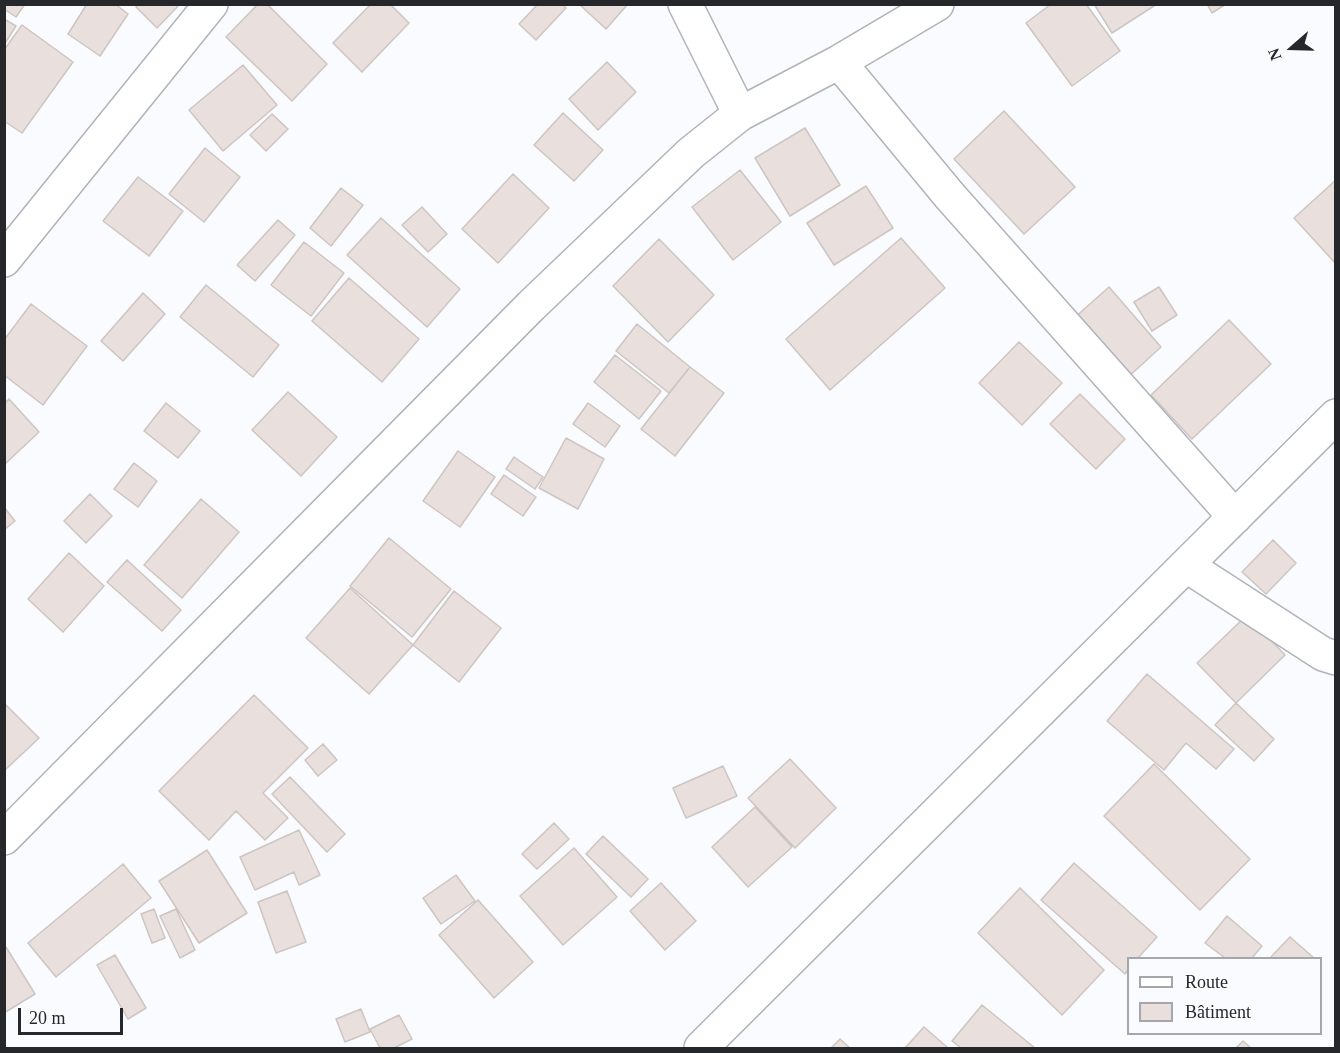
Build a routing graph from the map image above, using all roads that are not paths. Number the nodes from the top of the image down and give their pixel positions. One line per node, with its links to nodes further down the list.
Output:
1 (211, 4): 6 (street)
2 (685, 4): 5 (street)
3 (937, 4): 4 (street)
4 (839, 62): 5 (street); 8 (street)
5 (740, 114): 11 (street)
6 (4, 260)
7 (1335, 417): 8 (street)
8 (1235, 518): 9 (street)
9 (1187, 566): 10 (street); 12 (street)
10 (1335, 658)
11 (4, 838)
12 (701, 1048)

